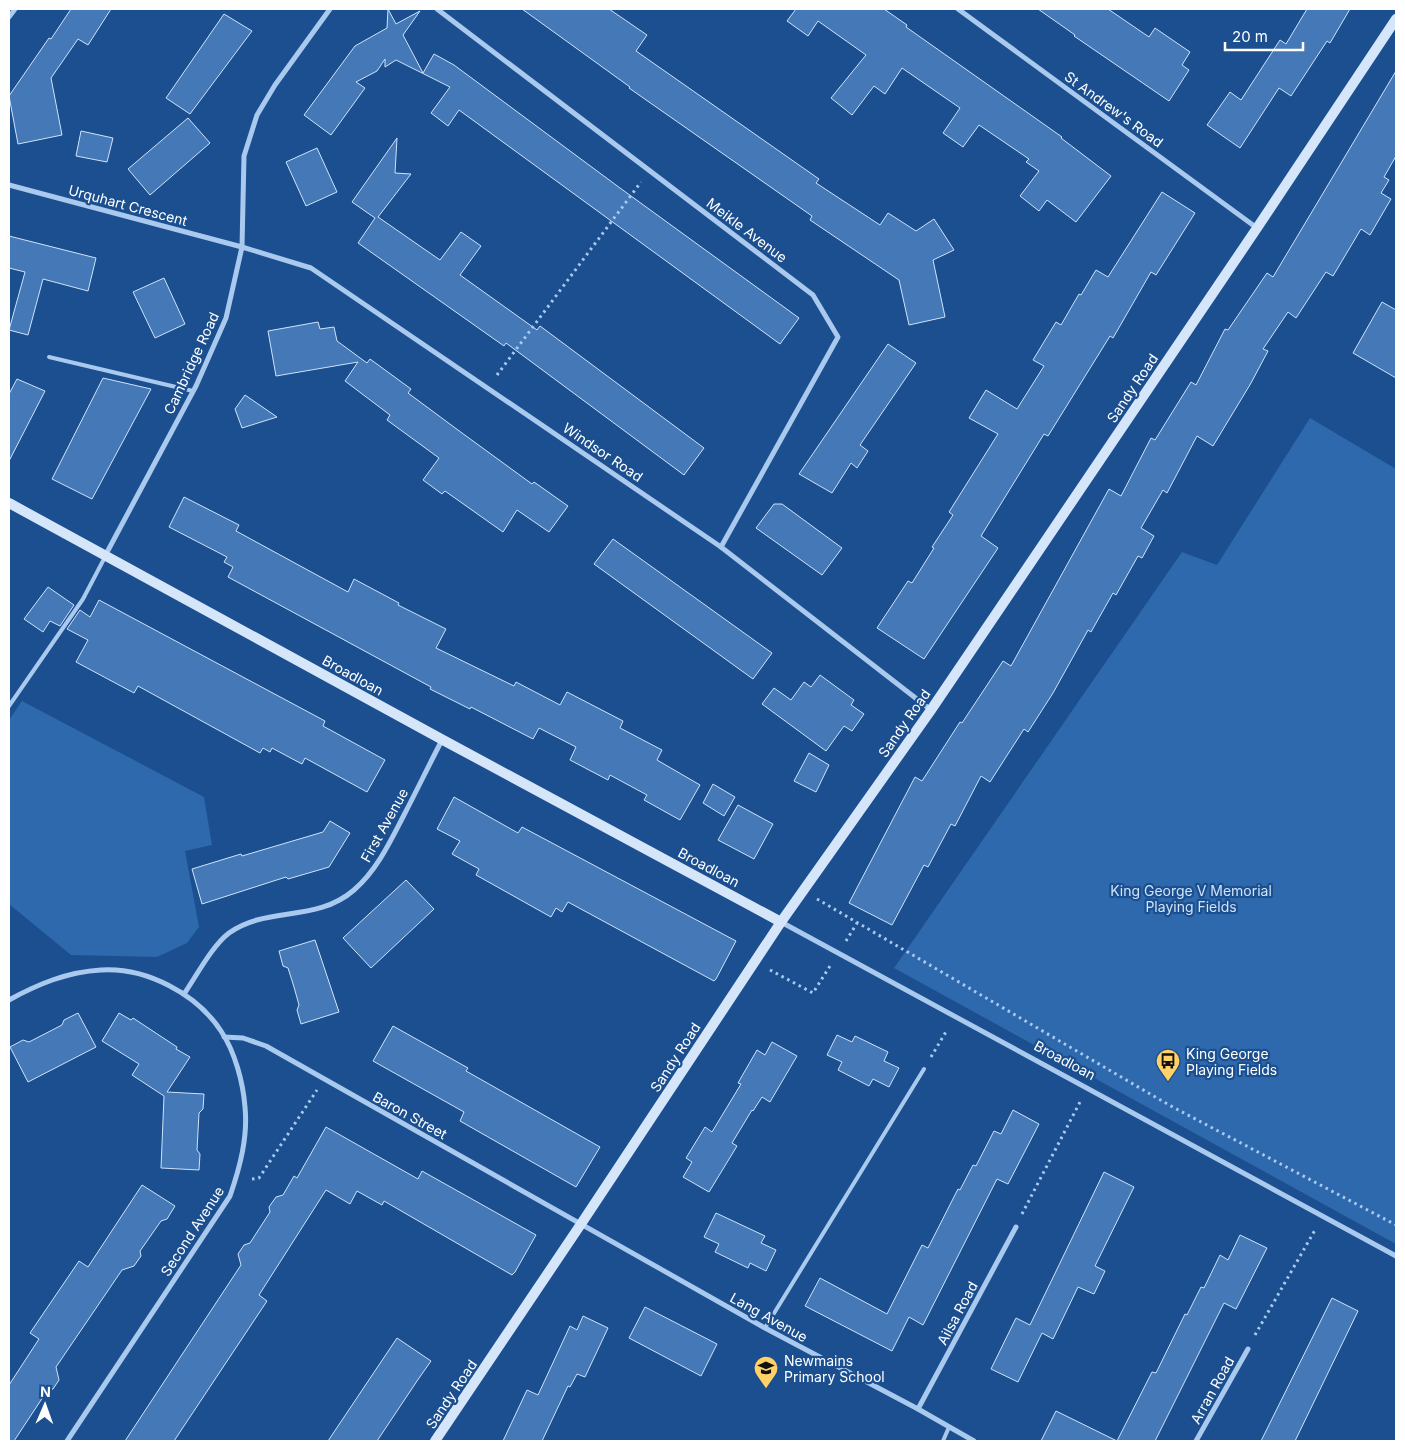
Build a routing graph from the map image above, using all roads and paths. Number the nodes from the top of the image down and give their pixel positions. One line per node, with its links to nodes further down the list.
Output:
1 (15, 9): 5 (street)
2 (330, 9): 10 (street, Cambridge Road)
3 (437, 9): 7 (street, Meikle Avenue)
4 (958, 9): 9 (street, St Andrew's Road)
5 (9, 18)
6 (1396, 20): 9 (main road, Sandy Road)
7 (649, 170): 12 (path); 15 (street, Meikle Avenue)
8 (9, 185): 10 (street, Urquhart Crescent)
9 (1257, 228): 18 (main road, Sandy Road)
10 (242, 247): 12 (street, Windsor Road); 13 (street, Cambridge Road)
11 (50, 357): 13 (lane)
12 (488, 388): 15 (street, Windsor Road)
13 (193, 391): 16 (street, Cambridge Road)
14 (9, 503): 16 (main road, Broadloan)
15 (721, 547): 18 (street, Windsor Road)
16 (105, 556): 17 (lane); 19 (main road, Broadloan)
17 (9, 706)
18 (931, 710): 20 (main road, Sandy Road)
19 (443, 740): 21 (main road, Broadloan); 25 (street, First Avenue)
20 (802, 891): 21 (main road, Sandy Road); 22 (path)
21 (780, 922): 23 (street, Broadloan); 24 (main road, Sandy Road)
22 (857, 923): 23 (path); 35 (path)
23 (838, 953): 24 (path); 27 (street, Broadloan)
24 (754, 962): 34 (main road, Sandy Road)
25 (184, 994): 26 (street, Second Avenue); 28 (street, Second Avenue)
26 (9, 1000)
27 (954, 1016): 29 (path); 31 (street, Broadloan)
28 (224, 1038): 30 (street, Baron Street); 32 (street, Second Avenue)
29 (924, 1069): 38 (lane)
30 (324, 1079): 32 (path); 34 (street, Baron Street)
31 (1087, 1088): 33 (street, Broadloan); 36 (path)
32 (235, 1183): 42 (street, Second Avenue)
33 (1322, 1216): 37 (street, Broadloan); 39 (path)
34 (581, 1224): 38 (street, Lang Avenue); 43 (main road, Sandy Road)
35 (1396, 1225)
36 (1016, 1227): 40 (street, Ailsa Road)
37 (1396, 1256)
38 (765, 1328): 40 (street, Lang Avenue)
39 (1248, 1349): 46 (street, Arran Road)
40 (918, 1409): 41 (street, Lang Avenue)
41 (949, 1427): 44 (lane); 45 (street, Lang Avenue)
42 (68, 1441)
43 (435, 1441)
44 (944, 1441)
45 (974, 1441)
46 (1196, 1441)

